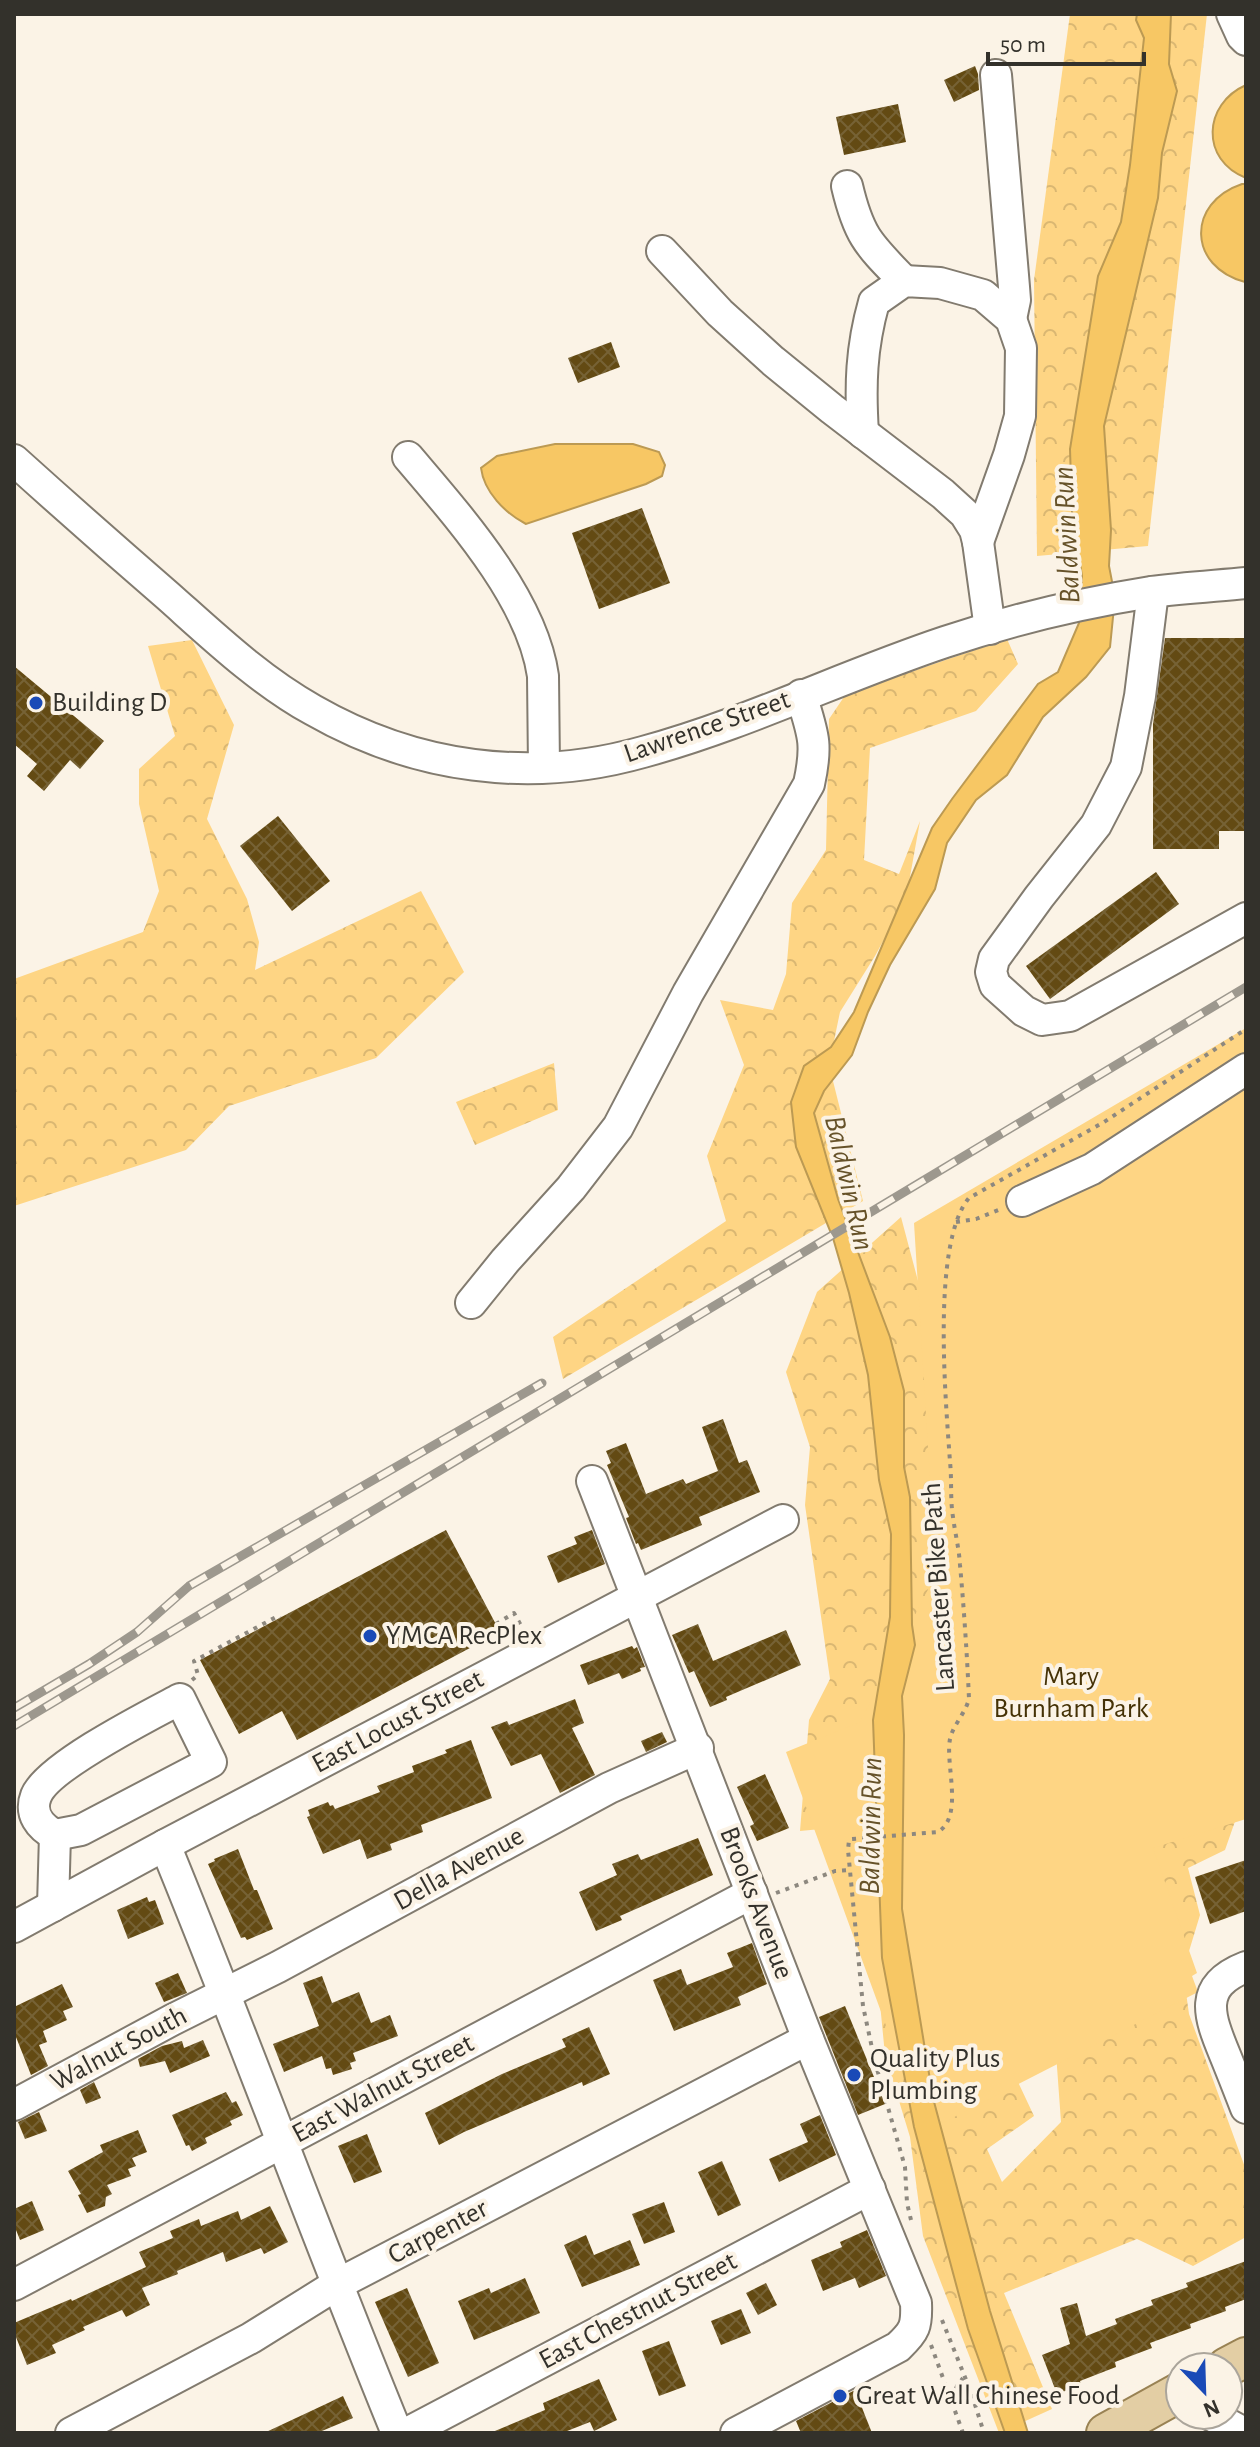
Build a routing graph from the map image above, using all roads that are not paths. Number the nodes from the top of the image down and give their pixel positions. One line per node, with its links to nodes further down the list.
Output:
1 (1232, 14): 2 (street)
2 (1246, 40)
3 (996, 75): 7 (street)
4 (847, 186): 6 (street)
5 (662, 251): 8 (street)
6 (904, 281): 7 (street); 8 (street)
7 (1011, 319): 11 (street)
8 (863, 433): 11 (street)
9 (408, 457): 16 (street)
10 (14, 460): 16 (street, Lawrence Street)
11 (978, 542): 14 (street)
12 (1246, 583): 13 (street, Lawrence Street)
13 (1141, 594): 14 (street, Lawrence Street); 17 (street)
14 (990, 629): 15 (street, Lawrence Street)
15 (801, 695): 16 (street, Lawrence Street); 20 (street)
16 (544, 767)
17 (1246, 918)
18 (1246, 1069): 19 (street)
19 (1022, 1201)
20 (471, 1303)
21 (592, 1481): 23 (street, Brooks Avenue)
22 (783, 1520): 23 (street, East Locust Street)
23 (637, 1595): 24 (street, Brooks Avenue); 26 (street, East Locust Street)
24 (698, 1748): 29 (street, Brooks Avenue); 33 (street, Della Avenue)
25 (177, 1780): 26 (street); 27 (street); 27 (street)
26 (201, 1826): 28 (street, East Locust Street)
27 (55, 1835): 30 (street)
28 (165, 1845): 30 (street, East Locust Street); 33 (street)
29 (754, 1898): 34 (street, Brooks Avenue); 37 (street, East Walnut Street)
30 (53, 1906): 31 (street, East Locust Street)
31 (14, 1927)
32 (1246, 1967): 36 (street)
33 (224, 1993): 35 (street, Walnut South); 37 (street)
34 (808, 2039): 38 (street, Brooks Avenue); 40 (street, Carpenter)
35 (14, 2105)
36 (1246, 2108)
37 (282, 2142): 39 (street, East Walnut Street); 40 (street)
38 (870, 2189): 45 (street, East Chestnut Street); 46 (street, Brooks Avenue)
39 (14, 2285)
40 (336, 2285): 43 (street, Carpenter); 44 (street)
41 (1164, 2401): 42 (main road)
42 (1110, 2432)
43 (71, 2433)
44 (397, 2433)
45 (407, 2433)
46 (736, 2433)

